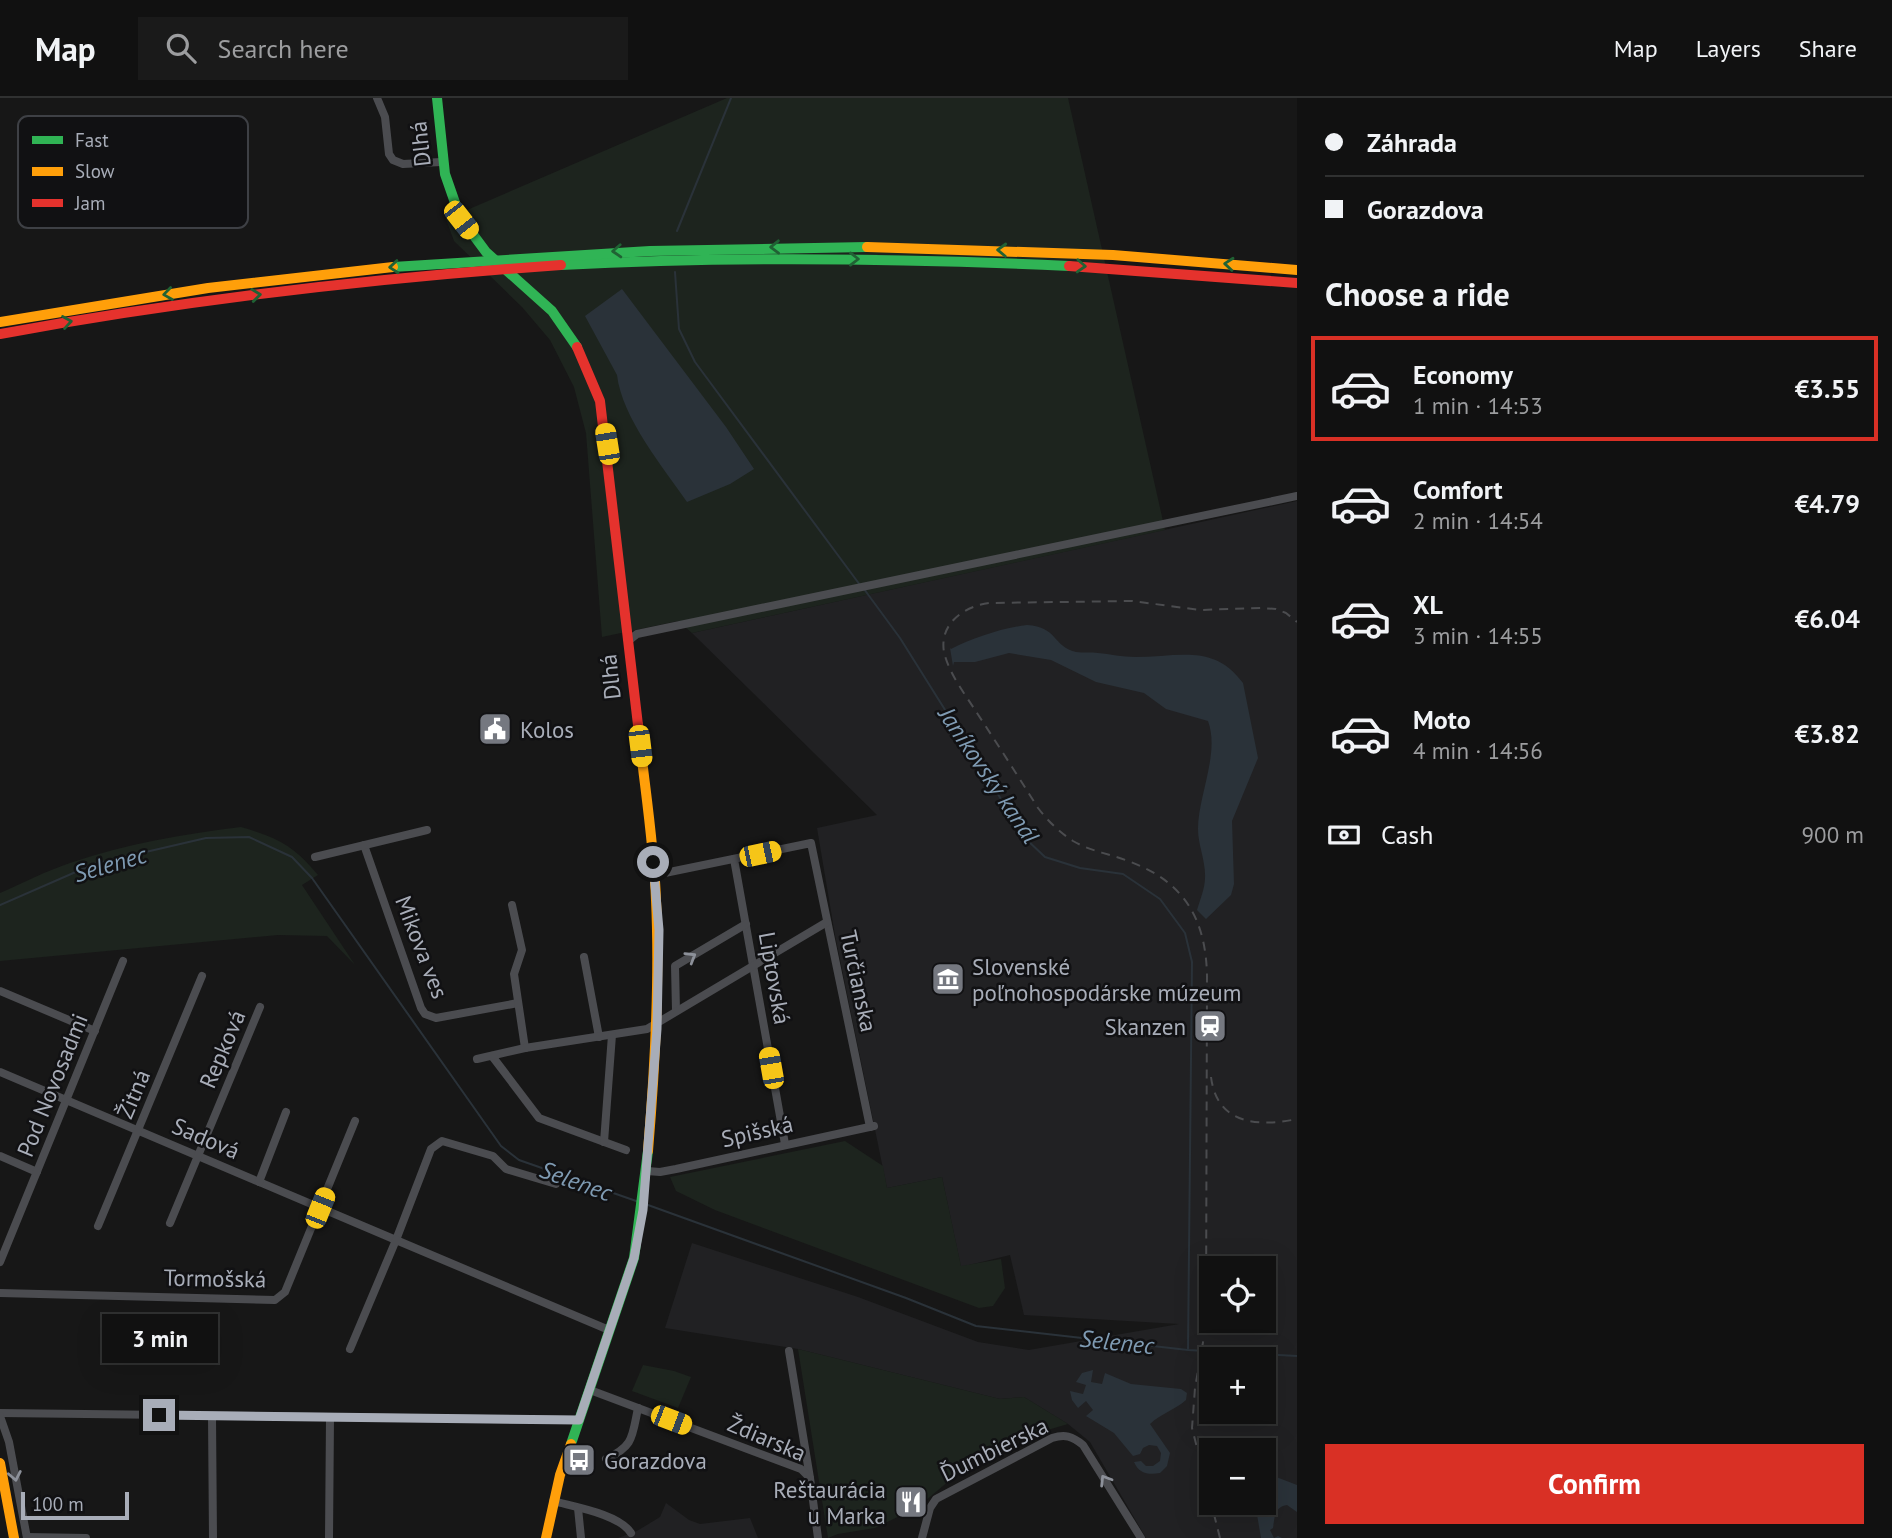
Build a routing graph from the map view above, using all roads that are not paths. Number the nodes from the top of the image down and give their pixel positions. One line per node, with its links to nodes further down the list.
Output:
1 (376, 98): 3 (street)
2 (437, 98): 3 (main road, Dlhá)
3 (441, 162): 9 (main road, Dlhá)
4 (1297, 270): 6 (main road, one-way to 6)
5 (1297, 283): 7 (main road, one-way to 5)
6 (0, 322)
7 (0, 334)
8 (1297, 496): 9 (street)
9 (628, 641): 14 (main road, Dlhá)
10 (427, 830): 11 (street)
11 (364, 845): 12 (street); 23 (street, Mikova ves)
12 (315, 857)
13 (734, 859): 14 (street); 16 (street, Turčianska); 17 (street, Liptovská)
14 (655, 875): 26 (main road, Dlhá)
15 (512, 905): 23 (street)
16 (827, 922): 20 (street); 37 (street, Turčianska)
17 (746, 924): 20 (street, Liptovská); 25 (street, one-way to 17)
18 (584, 957): 29 (street)
19 (123, 961): 27 (street, Pod Novosadmi)
20 (753, 966): 25 (street); 40 (street, Liptovská)
21 (202, 976): 38 (street, Žitná)
22 (0, 991): 27 (street)
23 (518, 1003): 30 (street)
24 (260, 1007): 43 (street, Repková)
25 (676, 1011): 26 (street)
26 (657, 1023): 28 (street); 44 (main road, Dlhá)
27 (95, 1031): 34 (street, Pod Novosadmi)
28 (612, 1035): 29 (street); 39 (street)
29 (599, 1037): 30 (street)
30 (526, 1048): 31 (street)
31 (492, 1056): 32 (street); 39 (street)
32 (477, 1059)
33 (0, 1072): 34 (street, Sadová)
34 (66, 1100): 38 (street, Sadová); 45 (street, Pod Novosadmi)
35 (286, 1112): 46 (street)
36 (355, 1121): 48 (street, Tormošská)
37 (872, 1127): 40 (street, Spišská)
38 (138, 1130): 43 (street, Sadová); 50 (street, Žitná)
39 (604, 1142): 41 (street)
40 (785, 1144): 44 (street, Spišská)
41 (626, 1150)
42 (0, 1156): 45 (street)
43 (198, 1156): 46 (street, Sadová); 49 (street, Repková)
44 (647, 1171): 54 (main road, Dlhá)
45 (37, 1172): 52 (street, Pod Novosadmi)
46 (259, 1182): 48 (street, Sadová)
47 (556, 1184): 51 (street)
48 (320, 1208): 51 (street, Sadová); 53 (street, Tormošská)
49 (170, 1223)
50 (98, 1226)
51 (396, 1240): 54 (street, Sadová); 55 (street)
52 (1, 1256)
53 (0, 1293)
54 (609, 1330): 57 (main road, Dlhá)
55 (350, 1349)
56 (789, 1351): 65 (street, Ždiarska)
57 (590, 1390): 58 (street, Ždiarska); 62 (main road, Dlhá)
58 (638, 1408): 63 (street); 65 (street, Ždiarska)
59 (0, 1414): 60 (street); 70 (street, one-way to 70)
60 (212, 1416): 61 (street); 72 (street)
61 (330, 1418): 62 (street); 73 (street)
62 (579, 1420): 66 (main road, Dlhá)
63 (606, 1459)
64 (0, 1463): 69 (main road)
65 (810, 1478): 76 (street, Ždiarska)
66 (553, 1501): 67 (street); 74 (main road, Dlhá)
67 (578, 1508): 68 (street); 75 (street)
68 (631, 1533)
69 (14, 1538)
70 (27, 1538): 71 (street)
71 (86, 1538)
72 (213, 1538)
73 (329, 1538)
74 (546, 1538)
75 (581, 1538)
76 (818, 1538)
77 (922, 1538): 78 (street, Ďumbierska, one-way to 77)
78 (1140, 1538)

